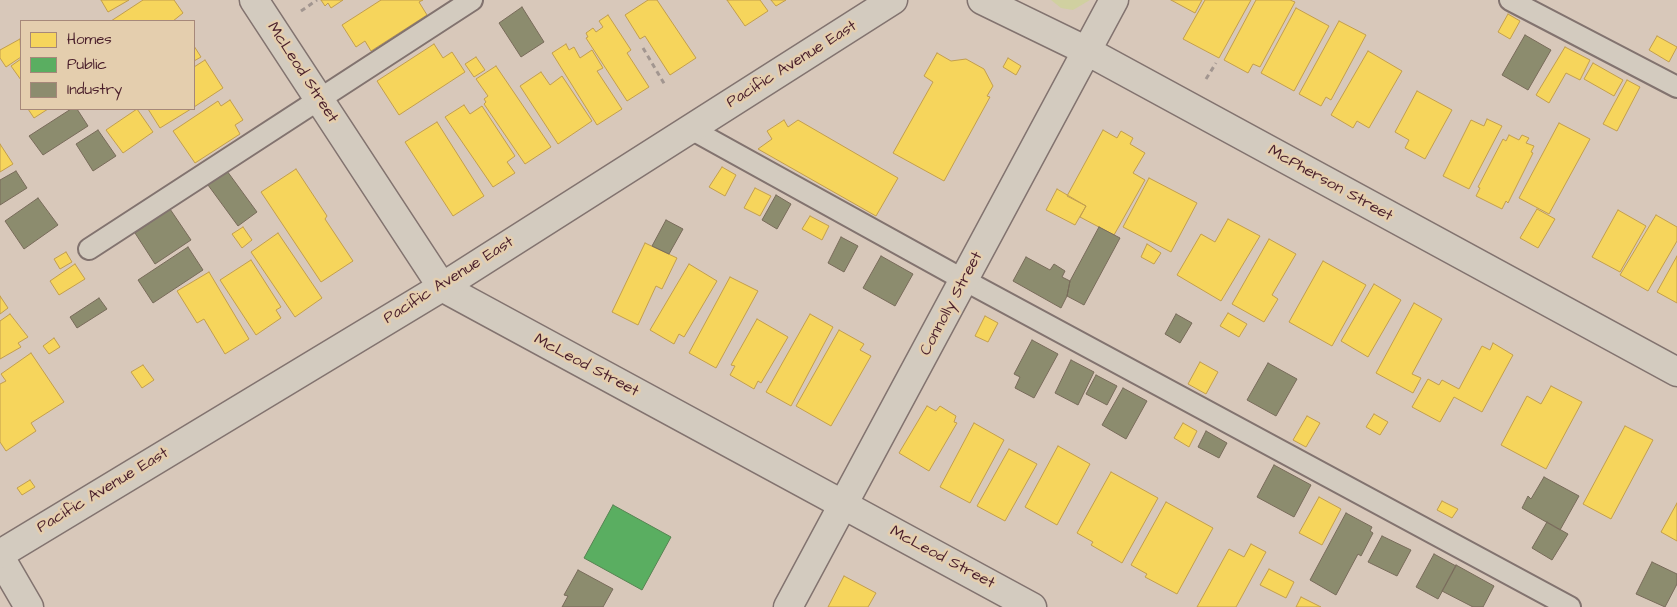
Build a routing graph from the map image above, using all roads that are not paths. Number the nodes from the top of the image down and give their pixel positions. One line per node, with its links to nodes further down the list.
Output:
1 (254, 0): 9 (street, McLeod Street)
2 (472, 0): 9 (lane)
3 (893, 0): 10 (street, Pacific Avenue East)
4 (982, 0): 7 (street, McPherson Street)
5 (1114, 0): 7 (street, Connolly Street)
6 (1510, 0): 8 (lane)
7 (1087, 51): 12 (street, Connolly Street); 14 (street, McPherson Street)
8 (1677, 87)
9 (319, 100): 11 (lane); 13 (street, McLeod Street)
10 (691, 129): 12 (lane); 13 (street, Pacific Avenue East)
11 (89, 249)
12 (964, 280): 15 (street, Connolly Street); 20 (lane)
13 (442, 287): 15 (street, McLeod Street); 16 (street, Pacific Avenue East)
14 (1677, 372)
15 (844, 505): 18 (street, Connolly Street); 19 (street, McLeod Street)
16 (0, 556): 17 (street)
17 (16, 599)
18 (788, 607)
19 (1032, 607)
20 (1570, 607)

